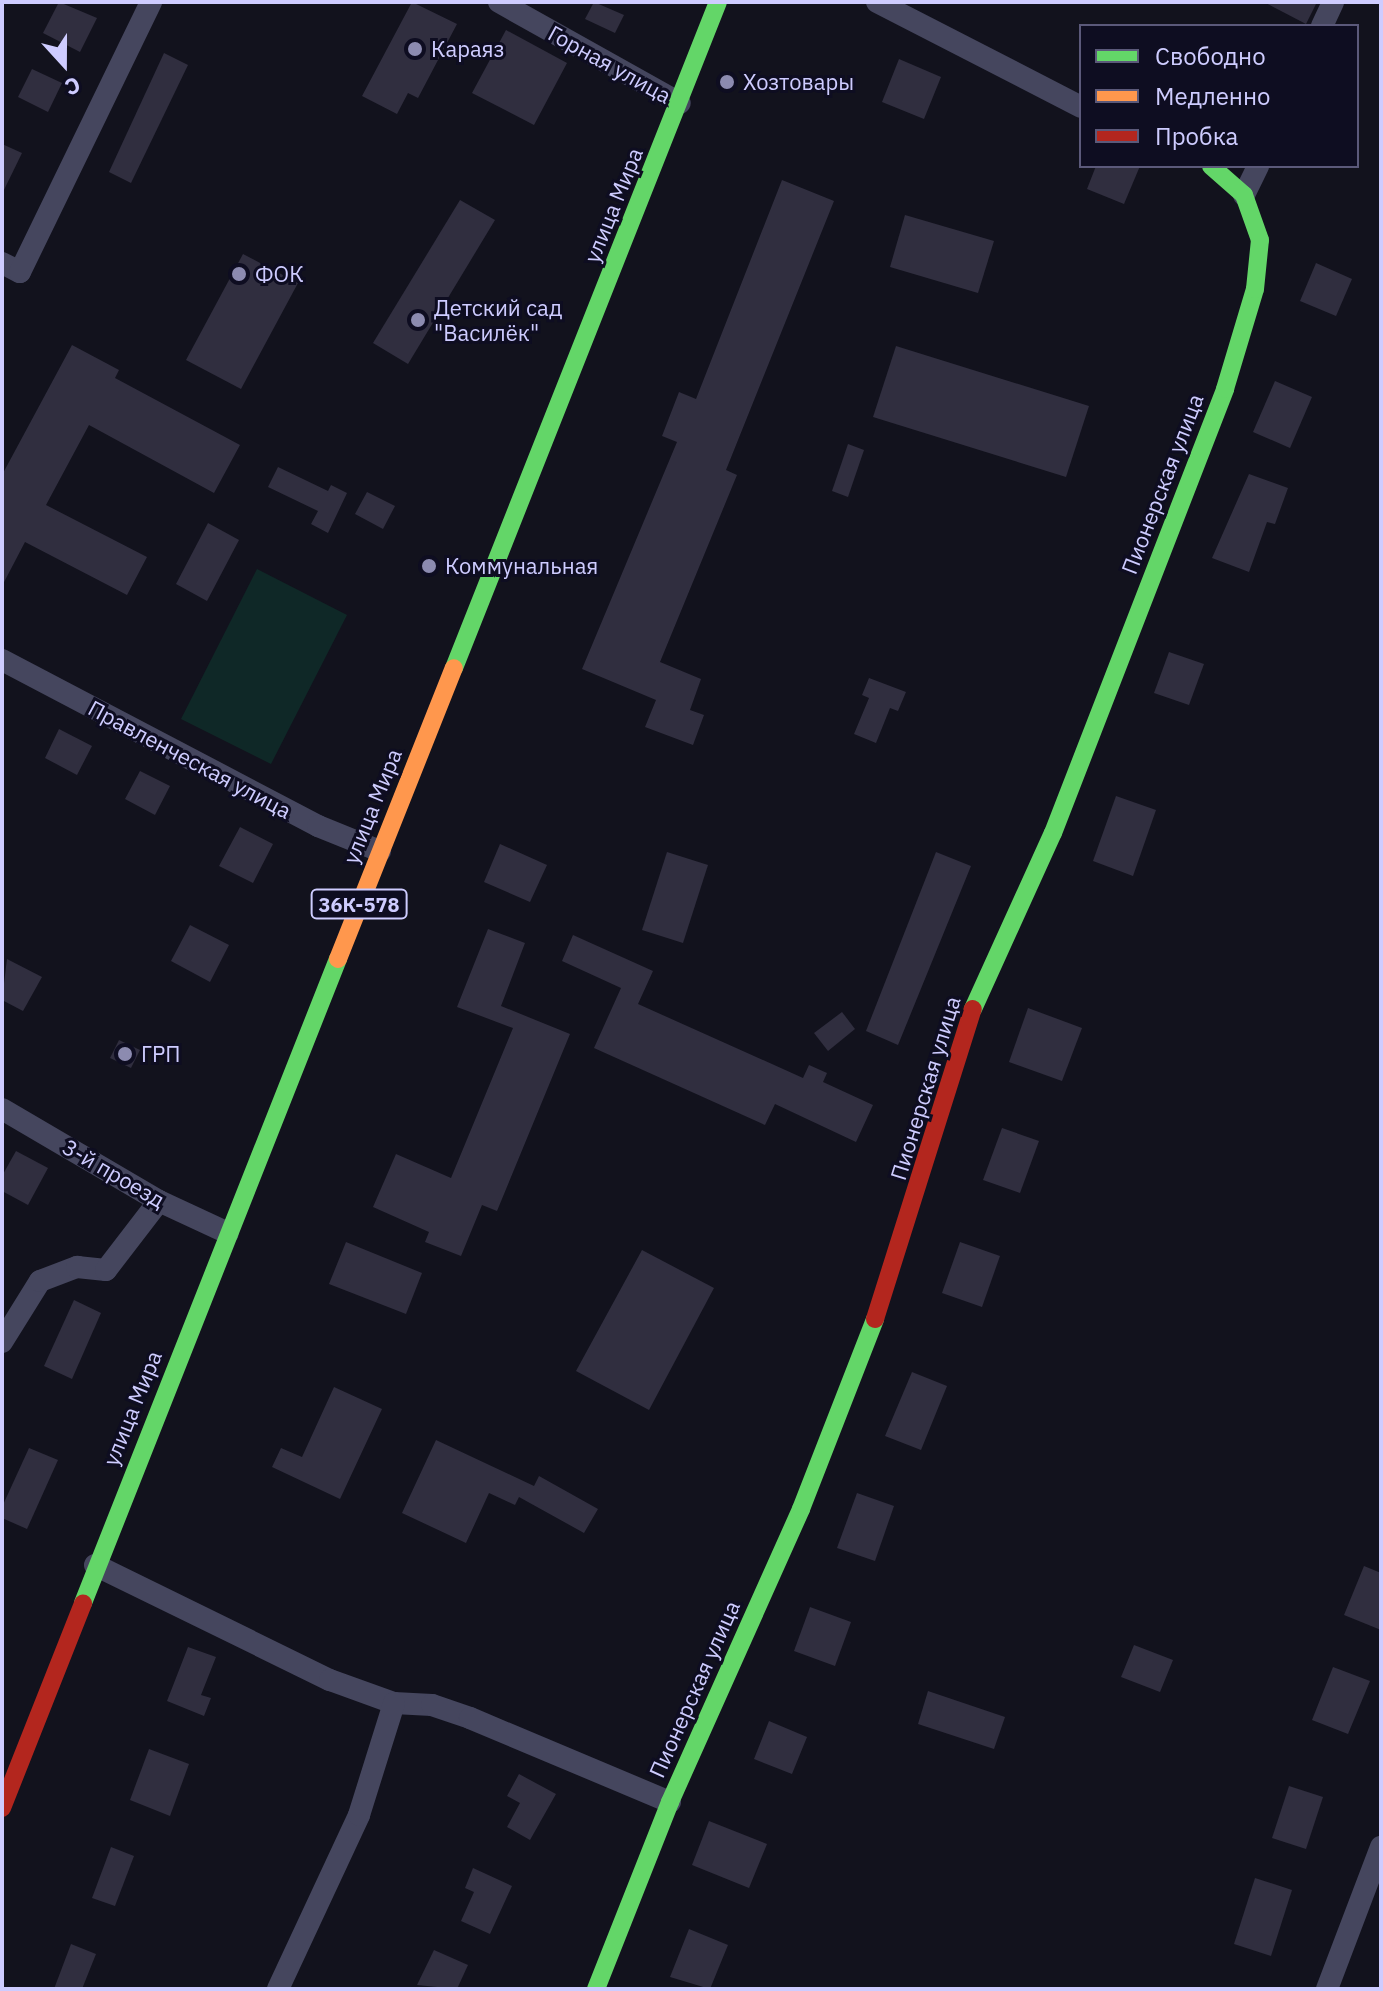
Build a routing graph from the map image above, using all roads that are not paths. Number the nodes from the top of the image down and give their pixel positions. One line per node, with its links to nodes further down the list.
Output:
1 (151, 2): 12 (street)
2 (499, 2): 7 (street, Горная улица)
3 (718, 2): 7 (street, улица Мира / 36К-578)
4 (877, 2): 8 (street)
5 (1333, 2): 6 (street)
6 (1323, 24)
7 (680, 103): 14 (street, улица Мира / 36К-578)
8 (1079, 106)
9 (1213, 168): 11 (street)
10 (1257, 168): 11 (street)
11 (1244, 195): 21 (street, Пионерская улица)
12 (11, 268)
13 (2, 660): 14 (street, Правленческая улица)
14 (380, 851): 17 (street, улица Мира / 36К-578)
15 (2, 1109): 16 (street, 3-й проезд)
16 (159, 1201): 17 (street, 3-й проезд); 18 (street)
17 (228, 1233): 19 (street, улица Мира / 36К-578)
18 (2, 1342)
19 (95, 1565): 20 (street); 22 (street, улица Мира / 36К-578)
20 (394, 1703): 21 (street); 24 (street)
21 (670, 1802): 25 (street, Пионерская улица)
22 (2, 1808)
23 (1381, 1847): 26 (street)
24 (278, 1989)
25 (596, 1989)
26 (1327, 1989)

